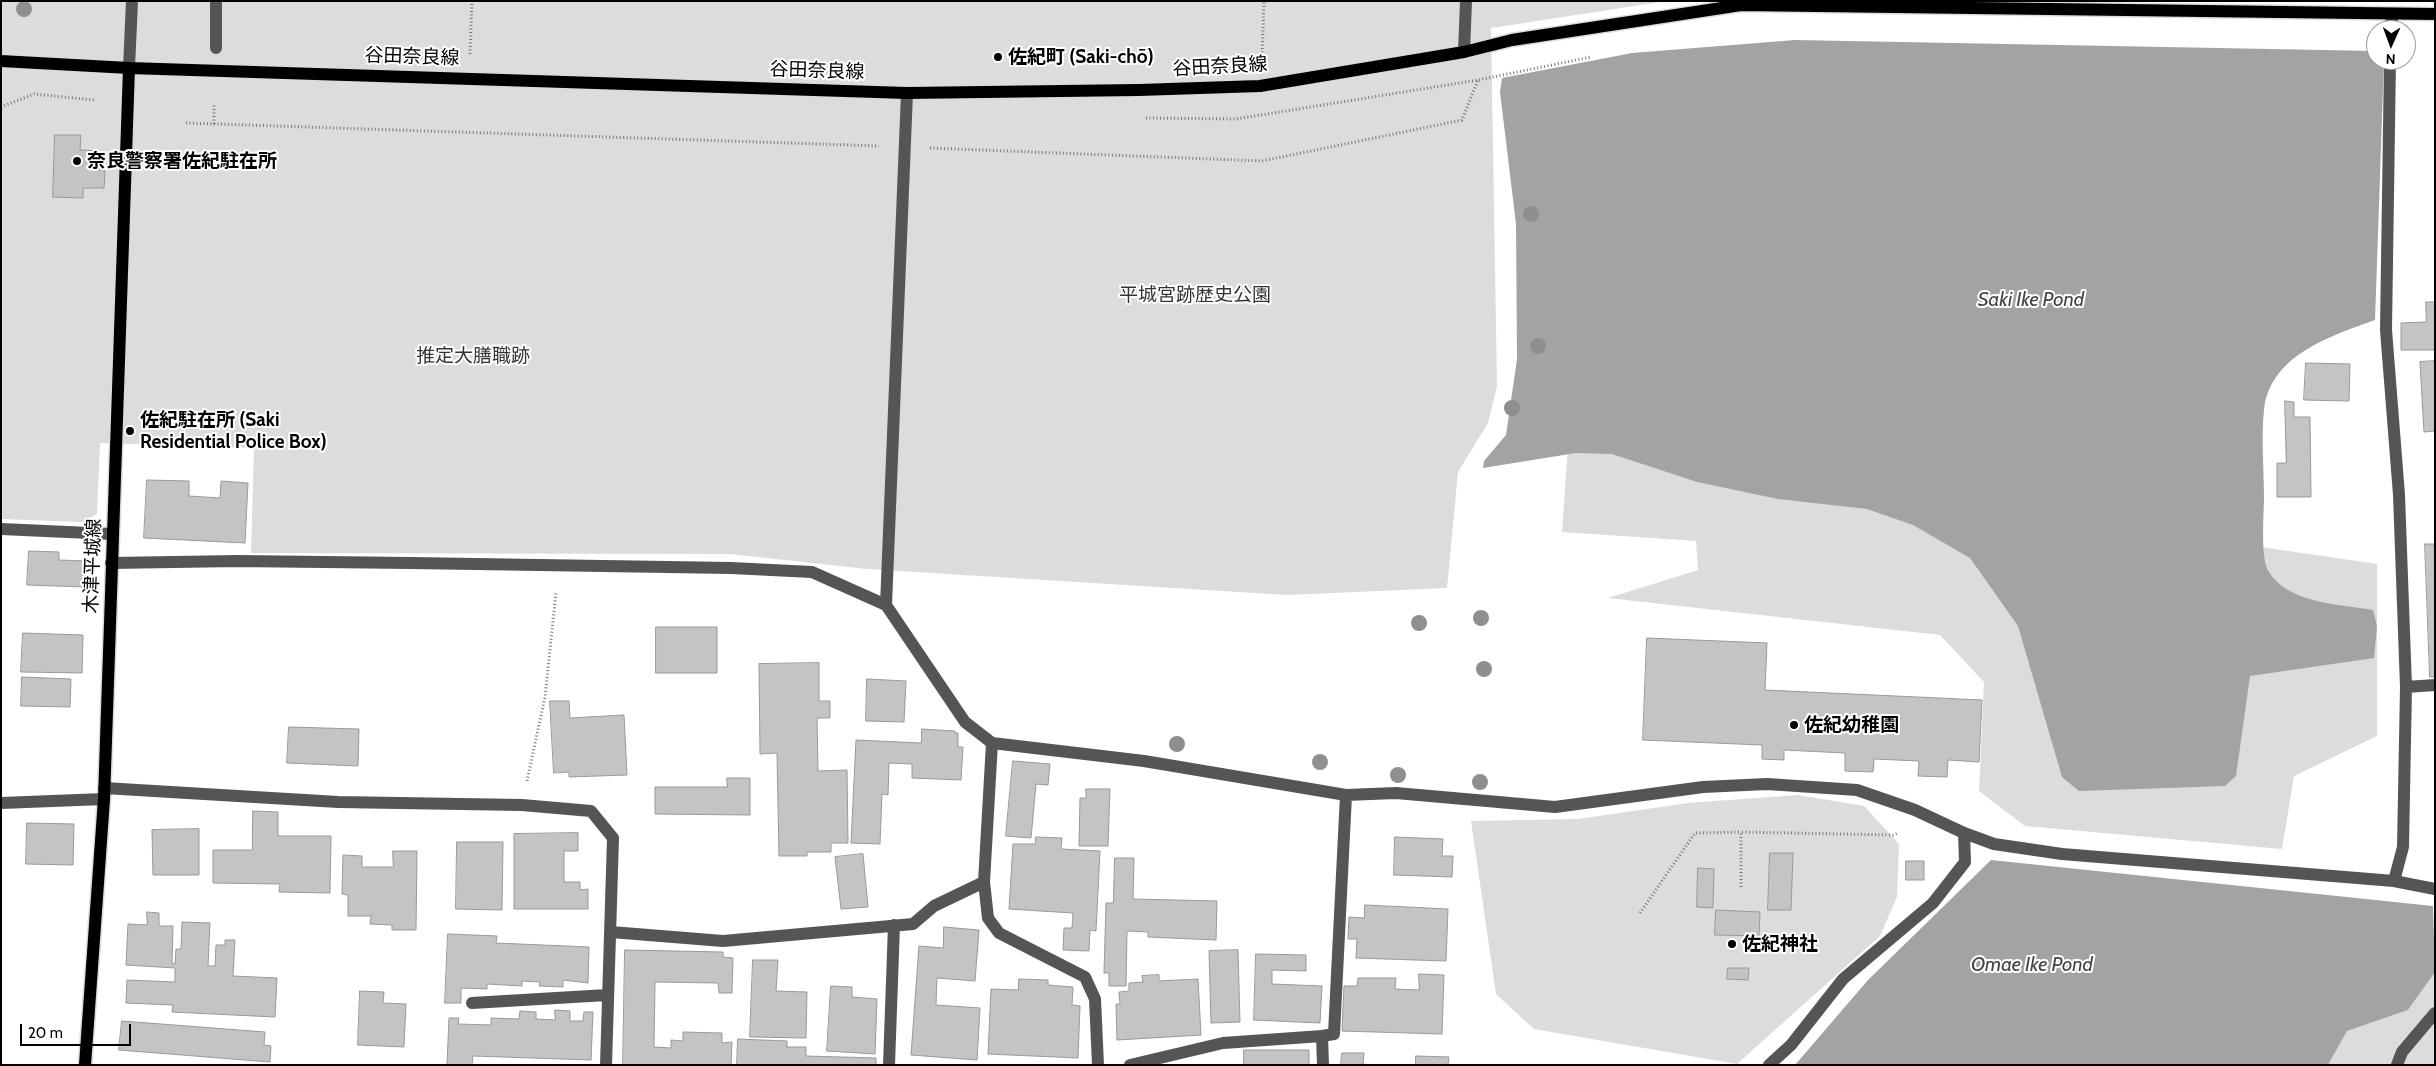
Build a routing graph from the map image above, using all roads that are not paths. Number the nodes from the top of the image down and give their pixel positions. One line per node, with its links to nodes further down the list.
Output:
1 (132, 1): 10 (street)
2 (216, 1): 7 (street)
3 (1466, 1): 8 (street)
4 (2392, 14): 5 (main road, 谷田奈良線); 6 (street); 8 (main road, 谷田奈良線)
5 (2435, 14)
6 (2392, 20)
7 (216, 48)
8 (1464, 52): 12 (main road, 谷田奈良線)
9 (1, 61): 10 (main road, 谷田奈良線)
10 (129, 68): 12 (main road, 谷田奈良線); 14 (main road, 木津平城線)
11 (2390, 70): 18 (street)
12 (907, 93): 16 (street)
13 (1, 529): 14 (street)
14 (112, 534): 15 (main road, 木津平城線)
15 (111, 563): 16 (street); 20 (main road, 木津平城線)
16 (886, 604): 19 (street)
17 (2435, 685): 18 (street)
18 (2406, 687): 24 (street)
19 (992, 742): 21 (street); 25 (street)
20 (104, 794): 22 (street); 28 (street); 33 (main road, 木津平城線)
21 (1346, 794): 23 (street); 32 (street)
22 (1, 803)
23 (1964, 833): 24 (street); 40 (street)
24 (2394, 881): 26 (street)
25 (984, 882): 27 (street); 36 (street)
26 (2435, 889)
27 (894, 926): 28 (street); 35 (street)
28 (611, 932): 29 (street)
29 (607, 995): 30 (street); 34 (street)
30 (472, 1003)
31 (2435, 1013): 41 (street)
32 (1322, 1036): 38 (street); 39 (street)
33 (85, 1065)
34 (606, 1065)
35 (890, 1065)
36 (1098, 1065)
37 (1130, 1065): 38 (street)
38 (1135, 1065)
39 (1323, 1065)
40 (1770, 1065)
41 (2397, 1065)

